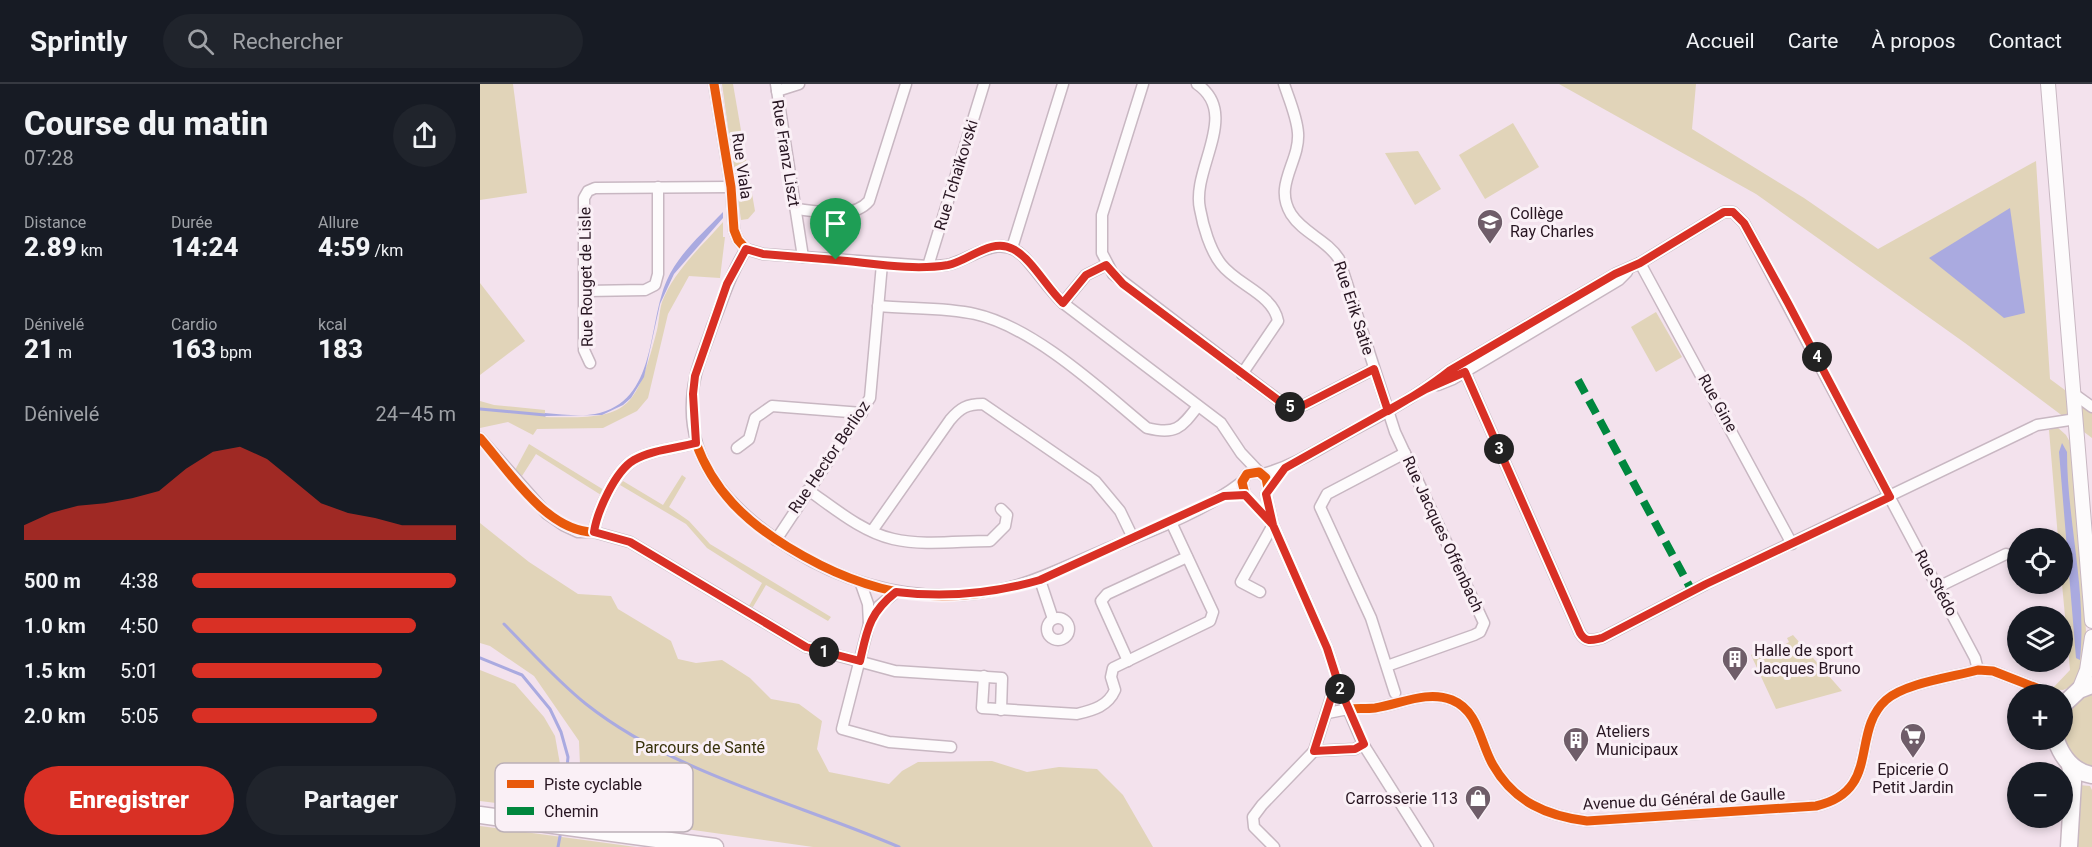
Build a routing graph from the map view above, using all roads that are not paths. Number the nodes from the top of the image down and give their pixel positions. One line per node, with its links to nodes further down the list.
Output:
1 (714, 84): 12 (street, Rue Viala)
2 (799, 84): 10 (street)
3 (906, 84): 13 (street)
4 (984, 84): 20 (street, Rue Tchaïkovski)
5 (1063, 84): 14 (street)
6 (1143, 84): 18 (street)
7 (1197, 84): 27 (street)
8 (1284, 84): 25 (street, Rue Erik Satie)
9 (2048, 84): 29 (street)
10 (776, 88): 13 (street, Rue Franz Liszt)
11 (658, 187): 12 (street, Rue Rouget de Lisle); 21 (street); 21 (street, Rue Rouget de Lisle)
12 (730, 187): 15 (street, Rue Viala)
13 (795, 209): 16 (street, Rue Franz Liszt)
14 (1012, 248): 20 (street); 22 (street)
15 (746, 249): 16 (street); 36 (street)
16 (802, 257): 17 (street)
17 (882, 264): 20 (street); 23 (street, Rue Hector Berlioz)
18 (1106, 265): 22 (street); 27 (street)
19 (1636, 265): 26 (street); 28 (street); 47 (street, Rue Stédo); 55 (street, Rue Gine)
20 (928, 266)
21 (586, 291): 24 (street, Rue Rouget de Lisle)
22 (1063, 303): 30 (street)
23 (878, 306): 30 (street); 33 (street, Rue Hector Berlioz)
24 (590, 363)
25 (1374, 369): 27 (street); 32 (street, Rue Erik Satie)
26 (1465, 372): 28 (street); 55 (street)
27 (1242, 374)
28 (1426, 389): 32 (street)
29 (2074, 393): 31 (street); 34 (street)
30 (1198, 406): 38 (street)
31 (2092, 407)
32 (1388, 411): 39 (street, Rue Jacques Offenbach); 40 (street)
33 (862, 413): 37 (street); 43 (street, Rue Hector Berlioz)
34 (2076, 419): 47 (street); 64 (street)
35 (480, 438): 52 (street)
36 (696, 443): 52 (street); 54 (street)
37 (737, 448)
38 (1241, 453): 41 (street); 42 (street)
39 (1405, 453): 69 (street); 69 (street, Rue Jacques Offenbach)
40 (1285, 468): 41 (street); 44 (street)
41 (1262, 473): 42 (street); 44 (street)
42 (1243, 480): 45 (street); 46 (street)
43 (808, 490): 51 (street); 54 (street, Rue Hector Berlioz)
44 (1267, 491): 46 (street); 50 (street)
45 (1224, 496): 46 (street); 49 (street)
46 (1247, 496): 50 (street)
47 (1890, 497): 55 (street); 60 (street, Rue Stédo)
48 (1001, 509): 51 (street)
49 (1171, 522): 53 (street); 57 (street)
50 (1273, 525): 62 (street); 72 (street)
51 (872, 531): 53 (street)
52 (594, 532): 67 (street)
53 (1133, 538): 58 (street)
54 (776, 540): 59 (street)
55 (1792, 543)
56 (2006, 554): 60 (street)
57 (1187, 557): 68 (street); 68 (street)
58 (1040, 580): 61 (street); 63 (street)
59 (861, 584): 61 (street); 65 (street)
60 (1938, 587): 70 (street, Rue Stédo)
61 (896, 592): 65 (street)
62 (1260, 592)
63 (1053, 619)
64 (2092, 621)
65 (869, 624): 67 (street)
66 (2092, 637): 75 (street)
67 (860, 661): 71 (street); 80 (street)
68 (1128, 661): 77 (street)
69 (1387, 666): 74 (street)
70 (1978, 670): 73 (street, Avenue du Général de Gaulle); 76 (street, Avenue du Général de Gaulle)
71 (984, 676): 77 (street); 77 (street)
72 (1337, 679): 76 (street); 78 (street)
73 (2018, 684)
74 (1395, 693)
75 (2073, 695)
76 (1348, 709): 78 (street, Avenue du Général de Gaulle); 79 (street)
77 (1001, 710)
78 (1328, 713): 81 (street)
79 (1364, 744): 81 (street); 90 (street)
80 (951, 747)
81 (1314, 751): 89 (street)
82 (2073, 767): 83 (main road)
83 (2090, 776)
84 (480, 815): 85 (main road)
85 (495, 817)
86 (2070, 828): 91 (main road)
87 (603, 832): 88 (main road)
88 (716, 847)
89 (1275, 847)
90 (1428, 847)
91 (2069, 847)

